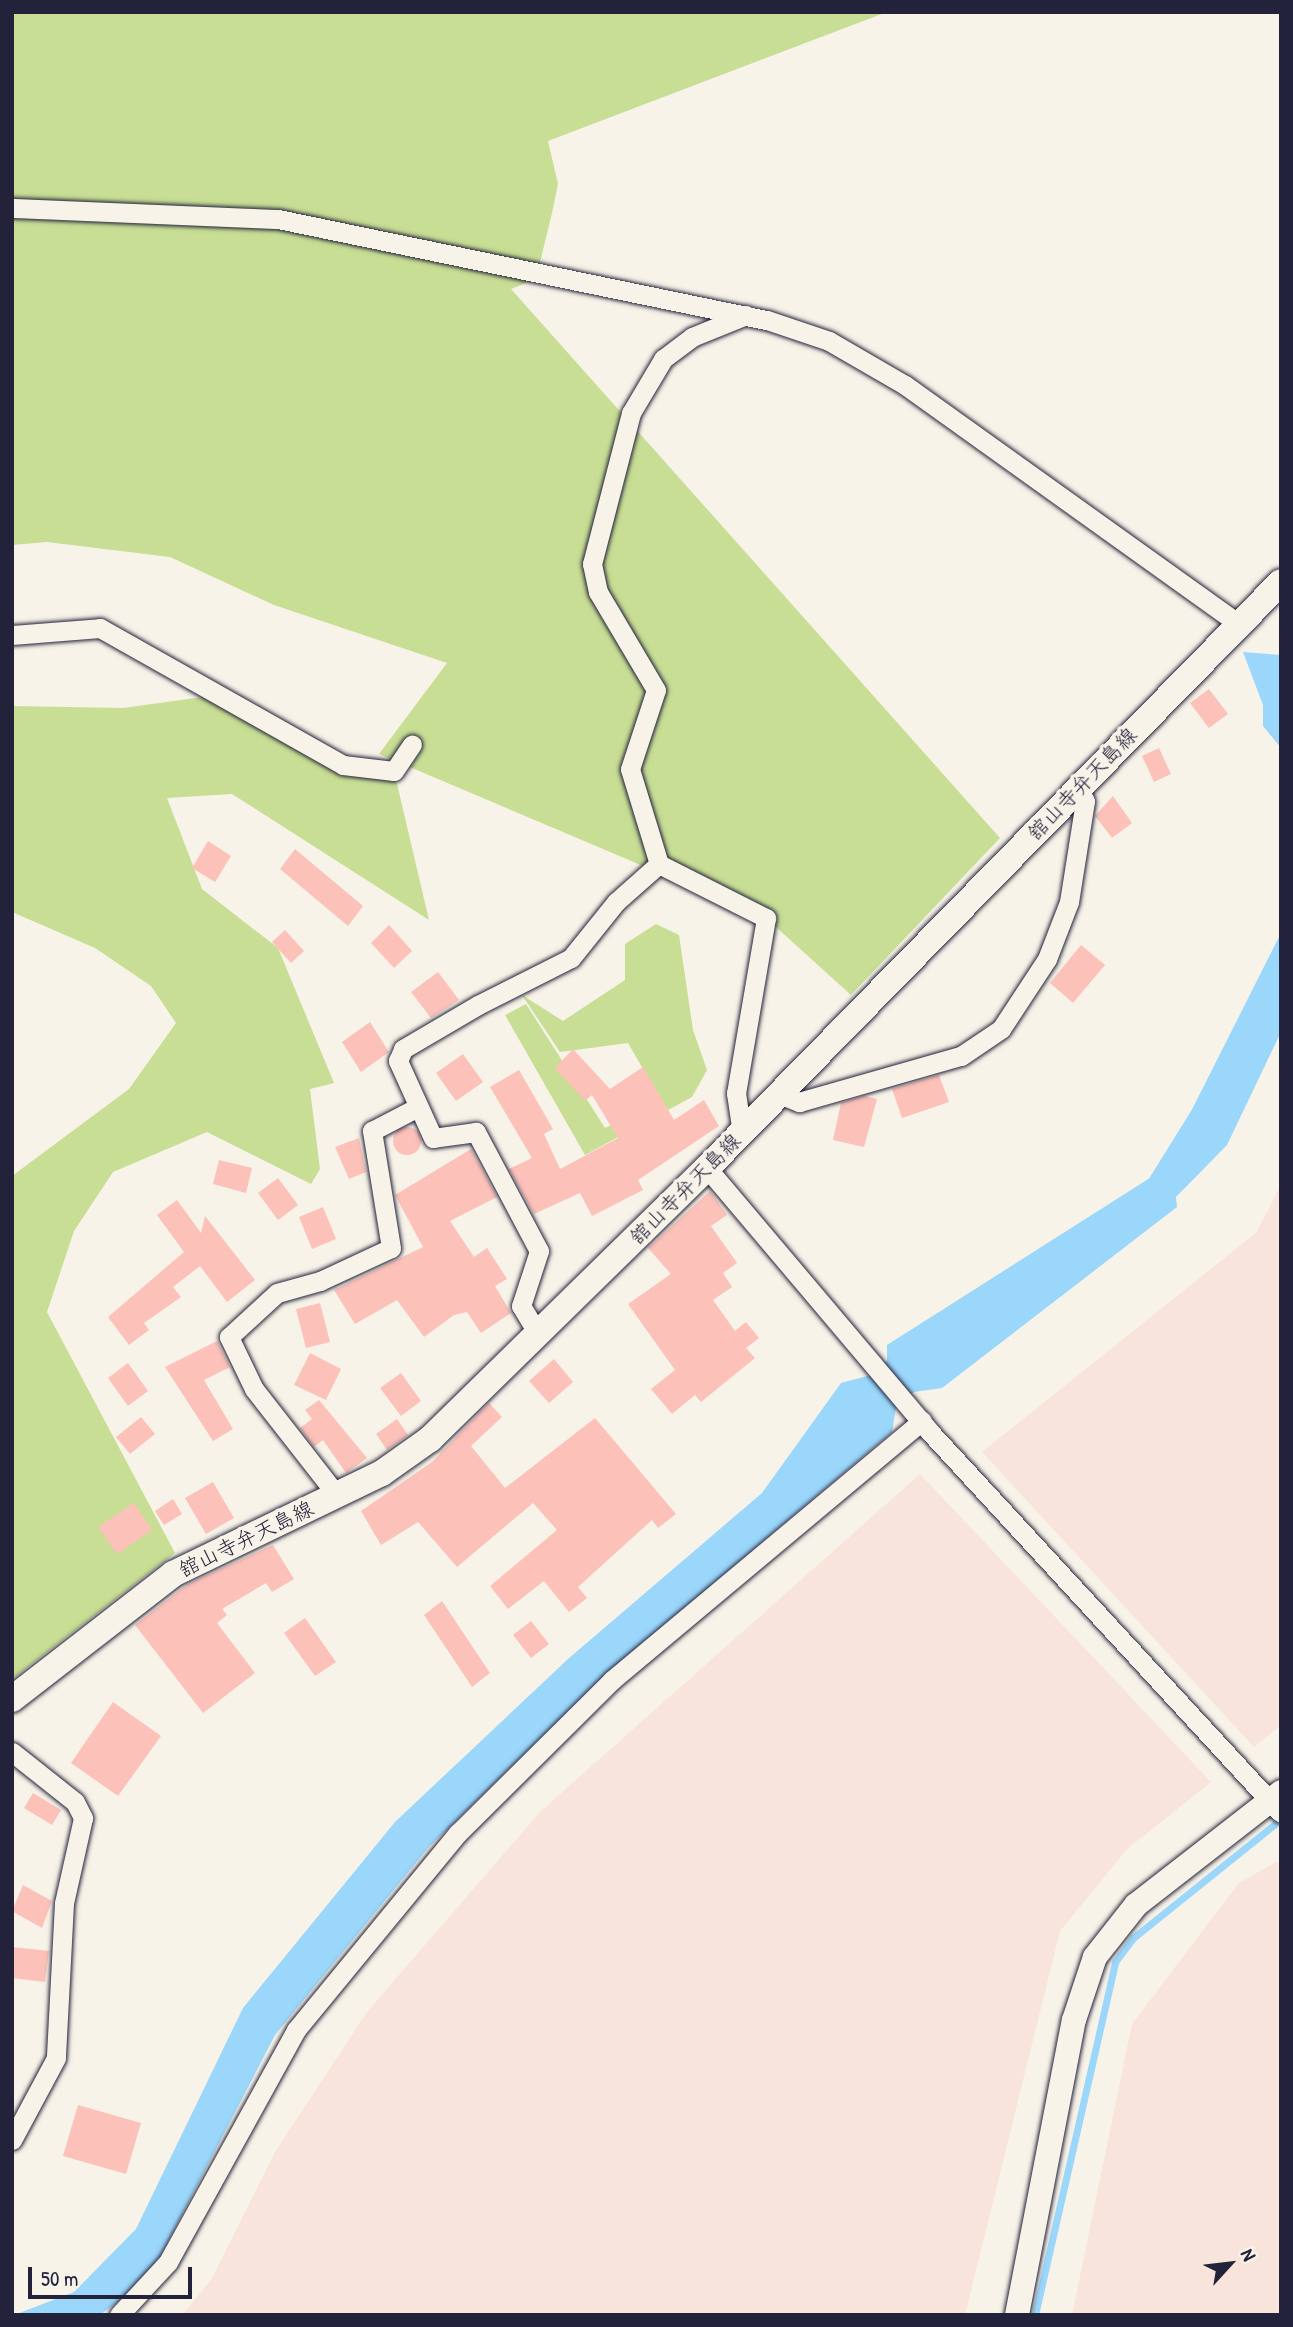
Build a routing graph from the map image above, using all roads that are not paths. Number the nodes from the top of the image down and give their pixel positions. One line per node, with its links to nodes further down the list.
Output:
1 (12, 208): 2 (street)
2 (746, 315): 4 (street); 8 (street)
3 (1281, 582): 4 (main road, 舘山寺弁天島線)
4 (1238, 624): 7 (main road, 舘山寺弁天島線)
5 (12, 635): 6 (street)
6 (412, 744)
7 (1079, 788): 9 (main road, 舘山寺弁天島線); 9 (street)
8 (659, 864): 10 (street); 11 (street)
9 (779, 1094): 11 (main road, 舘山寺弁天島線)
10 (416, 1108): 13 (street); 15 (street)
11 (741, 1133): 12 (main road, 舘山寺弁天島線)
12 (707, 1168): 13 (main road, 舘山寺弁天島線); 14 (street)
13 (538, 1334): 15 (main road, 舘山寺弁天島線)
14 (922, 1421): 18 (street); 20 (street)
15 (336, 1494): 16 (main road, 舘山寺弁天島線)
16 (12, 1699)
17 (12, 1752): 19 (street)
18 (1277, 1802): 21 (street)
19 (12, 2140)
20 (119, 2315)
21 (1017, 2315)

